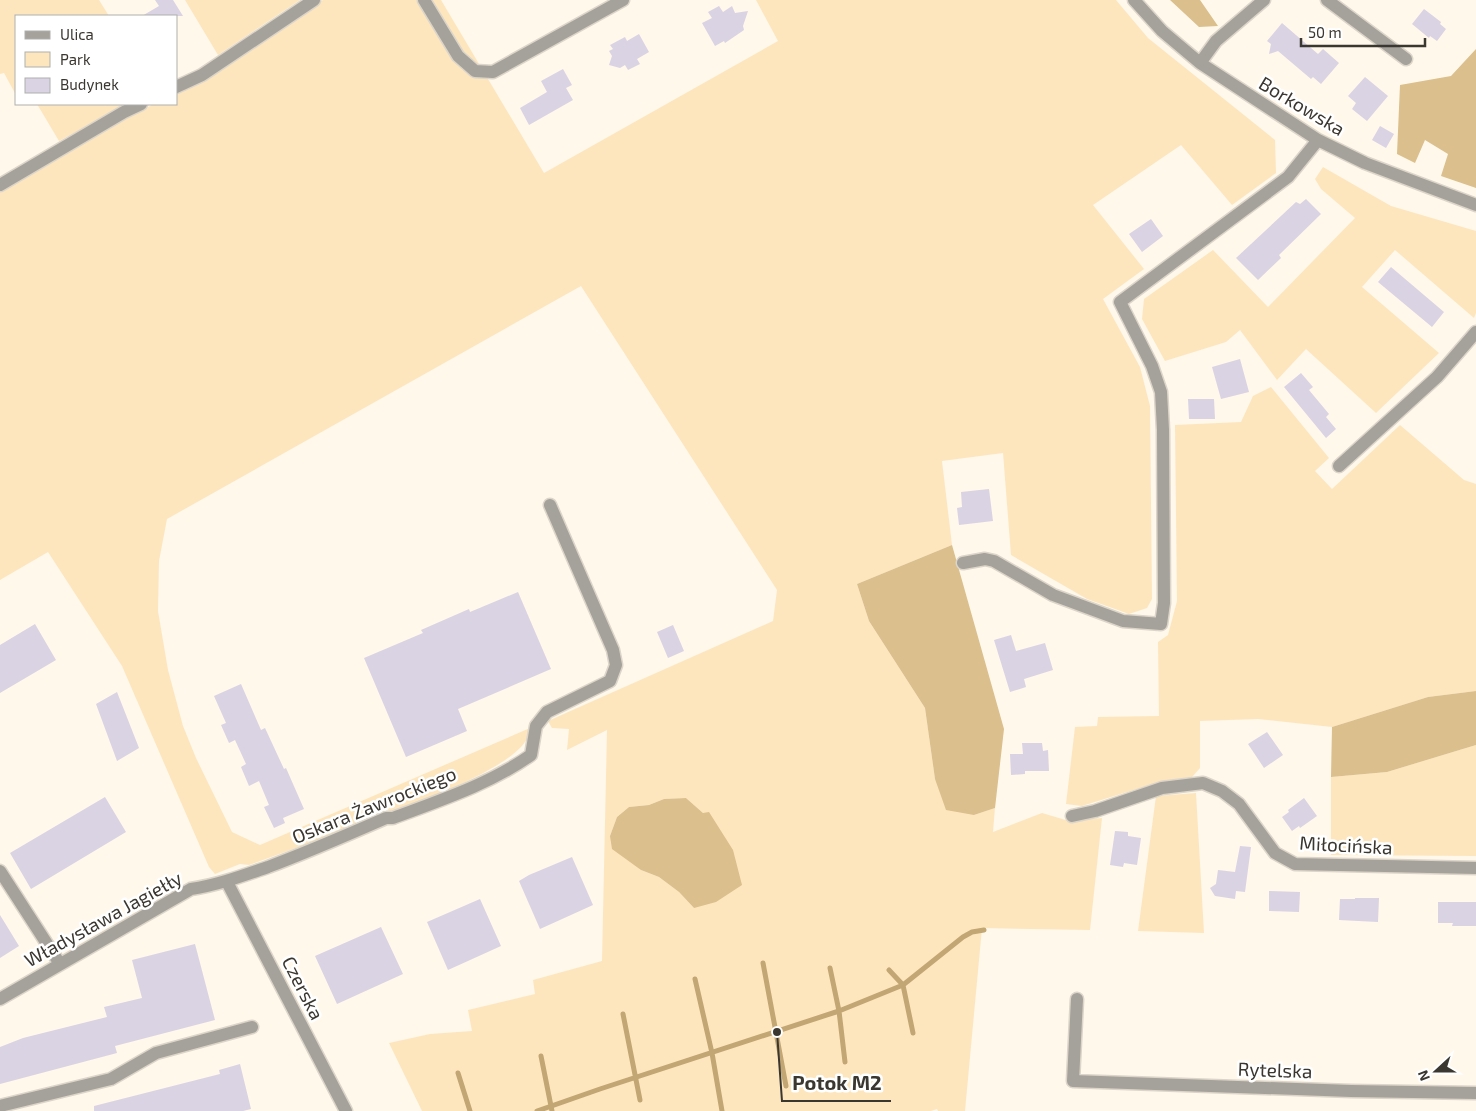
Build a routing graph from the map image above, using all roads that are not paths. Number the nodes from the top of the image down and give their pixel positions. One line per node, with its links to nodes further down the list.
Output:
1 (314, 0): 9 (street)
2 (424, 0): 3 (street)
3 (623, 0)
4 (1134, 0): 8 (street, Borkowska)
5 (1264, 0): 8 (street)
6 (1327, 0): 7 (street)
7 (1406, 60)
8 (1200, 63): 11 (street, Borkowska)
9 (178, 86)
10 (139, 105): 12 (street)
11 (1318, 140): 13 (street, Borkowska); 17 (street)
12 (0, 185)
13 (1476, 205)
14 (1476, 332): 15 (street)
15 (1339, 466)
16 (550, 505): 21 (street, Oskara Żawrockiego)
17 (964, 563)
18 (1072, 816): 19 (street, Miłocińska)
19 (1476, 868)
20 (0, 871): 22 (street)
21 (227, 882): 22 (street, Władysława Jagiełły); 28 (street, Czerska)
22 (60, 964): 23 (street, Władysława Jagiełły)
23 (0, 999)
24 (1077, 999): 26 (street, Rytelska)
25 (252, 1026): 27 (street)
26 (1476, 1093)
27 (0, 1106)
28 (346, 1111)

